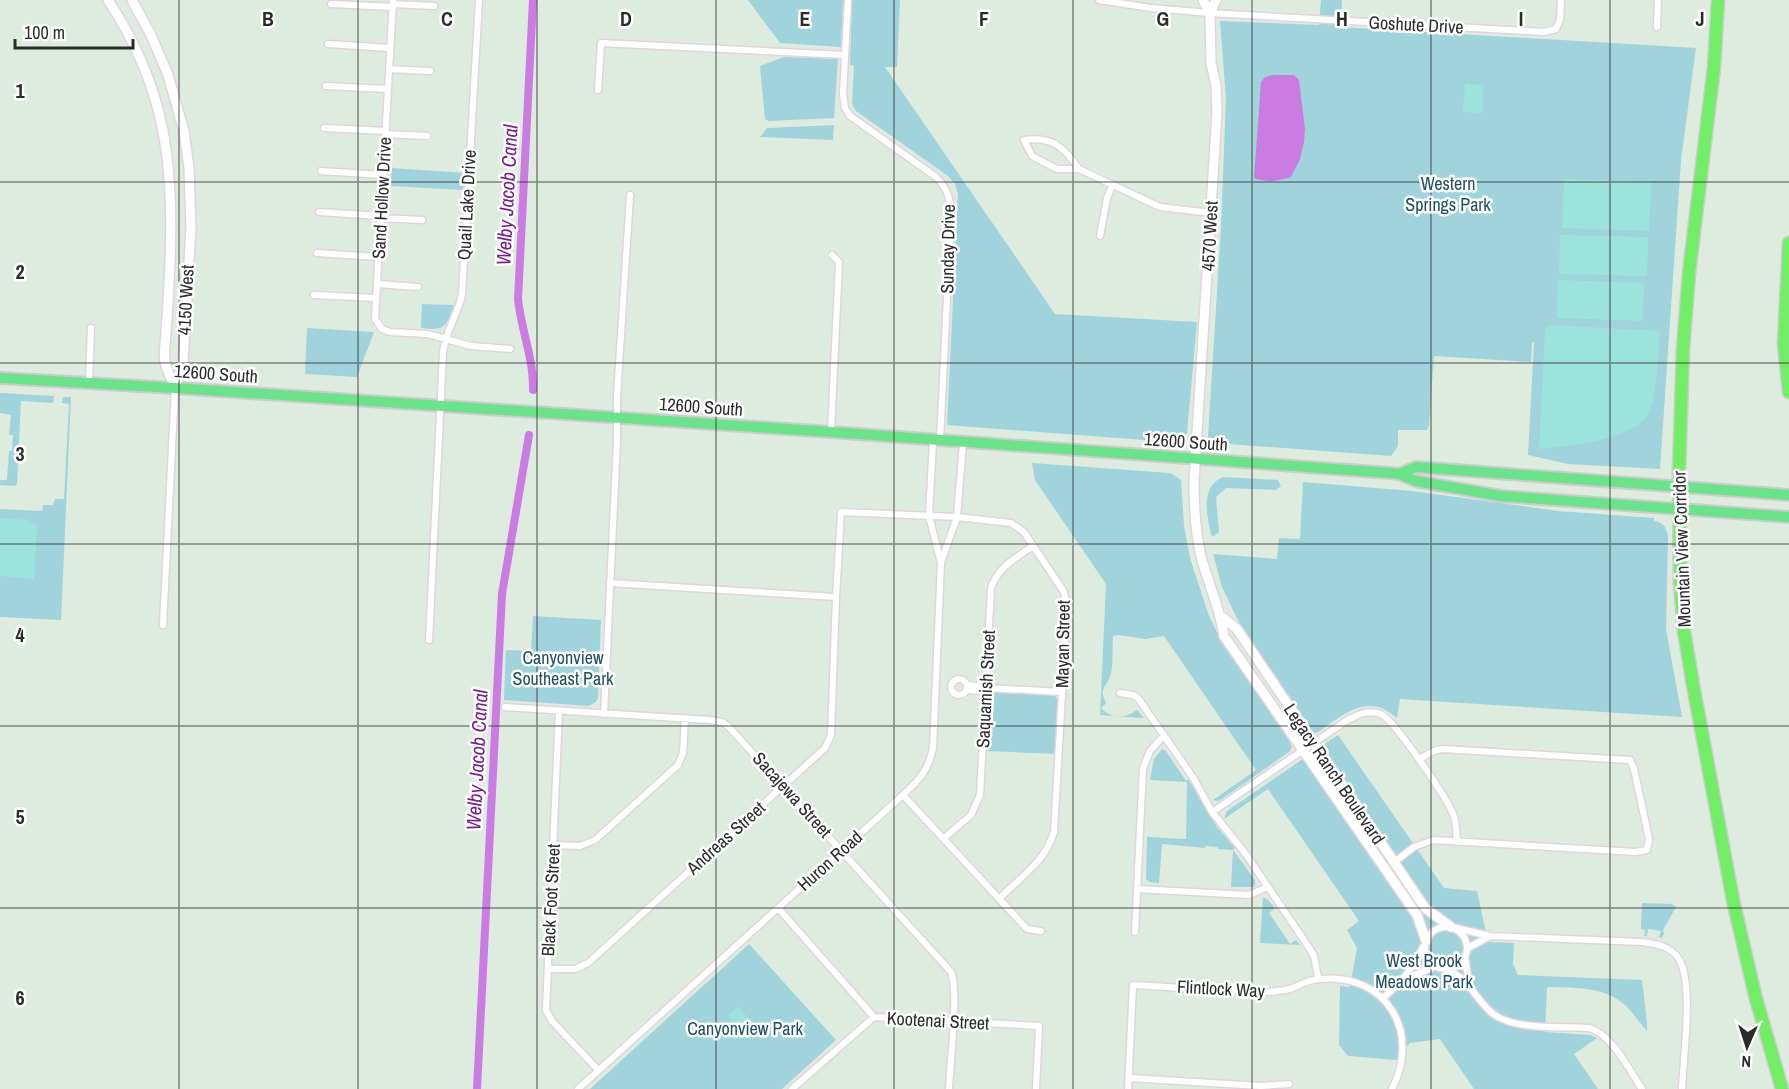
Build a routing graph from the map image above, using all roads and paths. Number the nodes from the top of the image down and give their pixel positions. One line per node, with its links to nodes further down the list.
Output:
1 (108, 0): 50 (street, 4150 West)
2 (132, 0): 50 (street, 4150 West)
3 (479, 0): 46 (street, Quail Lake Drive)
4 (848, 0): 18 (street, Sunday Drive)
5 (1100, 0): 14 (street)
6 (1203, 0): 14 (street, 4570 West)
7 (1216, 0): 14 (street, 4570 West)
8 (1561, 0): 14 (street, Goshute Drive)
9 (1658, 0): 15 (street)
10 (1718, 0): 59 (highway, Mountain View Corridor)
11 (331, 3): 12 (street)
12 (393, 4): 13 (street); 17 (street, Sand Hollow Drive)
13 (434, 6)
14 (1210, 13): 33 (street, 4570 West)
15 (1657, 27)
16 (328, 44): 17 (street)
17 (390, 48): 19 (street, Sand Hollow Drive)
18 (845, 55): 23 (street); 55 (street, Sunday Drive)
19 (389, 69): 20 (street); 22 (street, Sand Hollow Drive)
20 (430, 71)
21 (326, 86): 22 (street)
22 (388, 89): 25 (street, Sand Hollow Drive)
23 (598, 90)
24 (324, 128): 25 (street)
25 (386, 132): 26 (street); 29 (street, Sand Hollow Drive)
26 (427, 136)
27 (1079, 169): 27 (street); 30 (street)
28 (321, 171): 29 (street)
29 (383, 175): 34 (street, Sand Hollow Drive)
30 (1113, 184): 33 (street); 36 (street)
31 (630, 195): 53 (street)
32 (319, 212): 34 (street)
33 (1212, 213): 57 (street, 4570 West)
34 (380, 217): 35 (street); 40 (street, Sand Hollow Drive)
35 (422, 220)
36 (1100, 236)
37 (1789, 243): 51 (highway)
38 (316, 253): 40 (street)
39 (832, 255): 54 (street)
40 (378, 257): 41 (street, Sand Hollow Drive)
41 (376, 284): 42 (street); 44 (street, Sand Hollow Drive)
42 (418, 287)
43 (314, 295): 44 (street)
44 (376, 298): 46 (street, Sand Hollow Drive)
45 (91, 328): 49 (street)
46 (446, 338): 47 (street, Sand Hollow Drive); 52 (street, Quail Lake Drive)
47 (510, 349)
48 (0, 378): 49 (main road, 12600 South)
49 (89, 383): 50 (main road, 12600 South)
50 (175, 388): 52 (main road, 12600 South); 70 (street)
51 (1789, 392)
52 (441, 406): 53 (main road, 12600 South); 71 (street, Quail Lake Drive)
53 (617, 418): 54 (main road, 12600 South); 68 (street)
54 (831, 432): 55 (main road, 12600 South)
55 (936, 441): 56 (main road, 12600 South); 63 (street, Huron Road)
56 (963, 443): 57 (main road, 12600 South); 64 (street, Huron Road)
57 (1196, 459): 58 (main road, 12600 South); 83 (street, Legacy Ranch Boulevard)
58 (1399, 474): 59 (main road, 12600 South); 61 (main road, 12600 South)
59 (1678, 486): 60 (main road, 12600 South); 61 (highway, Mountain View Corridor)
60 (1789, 495)
61 (1678, 509): 65 (main road, 12600 South); 124 (highway, Mountain View Corridor)
62 (841, 512): 63 (street, Mayan Street); 69 (street, Andreas Street)
63 (929, 516): 64 (street, Mayan Street); 67 (street, Huron Road)
64 (957, 517): 66 (street, Mayan Street); 67 (street, Huron Road)
65 (1789, 517)
66 (1033, 546): 75 (street, Saquamish Street); 76 (street, Mayan Street)
67 (941, 563): 72 (street, Huron Road)
68 (610, 583): 69 (street); 80 (street)
69 (836, 597): 85 (street, Andreas Street)
70 (163, 625)
71 (429, 640)
72 (936, 686): 73 (street); 86 (street, Huron Road)
73 (951, 686): 74 (street); 74 (street)
74 (967, 688): 75 (street)
75 (986, 688): 76 (street); 88 (street, Saquamish Street)
76 (1062, 692): 95 (street, Mayan Street)
77 (1120, 693): 82 (street)
78 (505, 707): 79 (street, Sacajewa Street)
79 (559, 711): 80 (street, Sacajewa Street); 90 (street, Black Foot Street)
80 (604, 714): 81 (street, Sacajewa Street)
81 (685, 719): 85 (street, Sacajewa Street); 90 (street)
82 (1164, 735): 87 (street); 94 (street)
83 (1308, 746): 84 (street); 87 (street); 92 (street, Legacy Ranch Boulevard); 101 (street, Legacy Ranch Boulevard)
84 (1419, 759): 89 (street); 89 (street)
85 (783, 786): 91 (street, Sacajewa Street); 105 (street, Andreas Street)
86 (903, 795): 88 (street); 91 (street, Huron Road)
87 (1212, 812): 93 (street)
88 (944, 838): 95 (street)
89 (1457, 842): 92 (street)
90 (554, 845): 105 (street, Black Foot Street)
91 (842, 850): 96 (street, Huron Road); 112 (street, Sacajewa Street)
92 (1394, 863): 97 (street, Legacy Ranch Boulevard)
93 (1268, 888): 94 (street); 107 (street)
94 (1137, 889): 99 (street)
95 (999, 898): 98 (street)
96 (778, 908): 111 (street, Kootenai Street); 113 (street, Huron Road)
97 (1453, 928): 100 (street); 101 (street); 102 (street)
98 (1041, 931)
99 (1134, 932)
100 (1490, 936): 102 (street); 123 (street)
101 (1425, 942): 104 (street); 108 (street)
102 (1468, 948): 103 (street)
103 (1466, 957): 106 (street); 109 (street)
104 (1436, 966): 106 (street); 108 (street)
105 (548, 969): 113 (street, Black Foot Street)
106 (1443, 969): 109 (street)
107 (1318, 978): 110 (street, Flintlock Way); 114 (street, Flintlock Way)
108 (1403, 980): 110 (street)
109 (1469, 986): 122 (street)
110 (1383, 998): 121 (street, Flintlock Way)
111 (874, 1017): 112 (street, Kootenai Street); 117 (street)
112 (953, 1022): 118 (street, Sacajewa Street); 119 (street, Kootenai Street)
113 (598, 1070): 116 (street, Huron Road)
114 (1129, 1078): 115 (street); 120 (street)
115 (1289, 1084)
116 (578, 1089)
117 (792, 1089)
118 (949, 1089)
119 (1036, 1089)
120 (1128, 1089)
121 (1392, 1089)
122 (1642, 1089)
123 (1682, 1089)
124 (1782, 1089)

